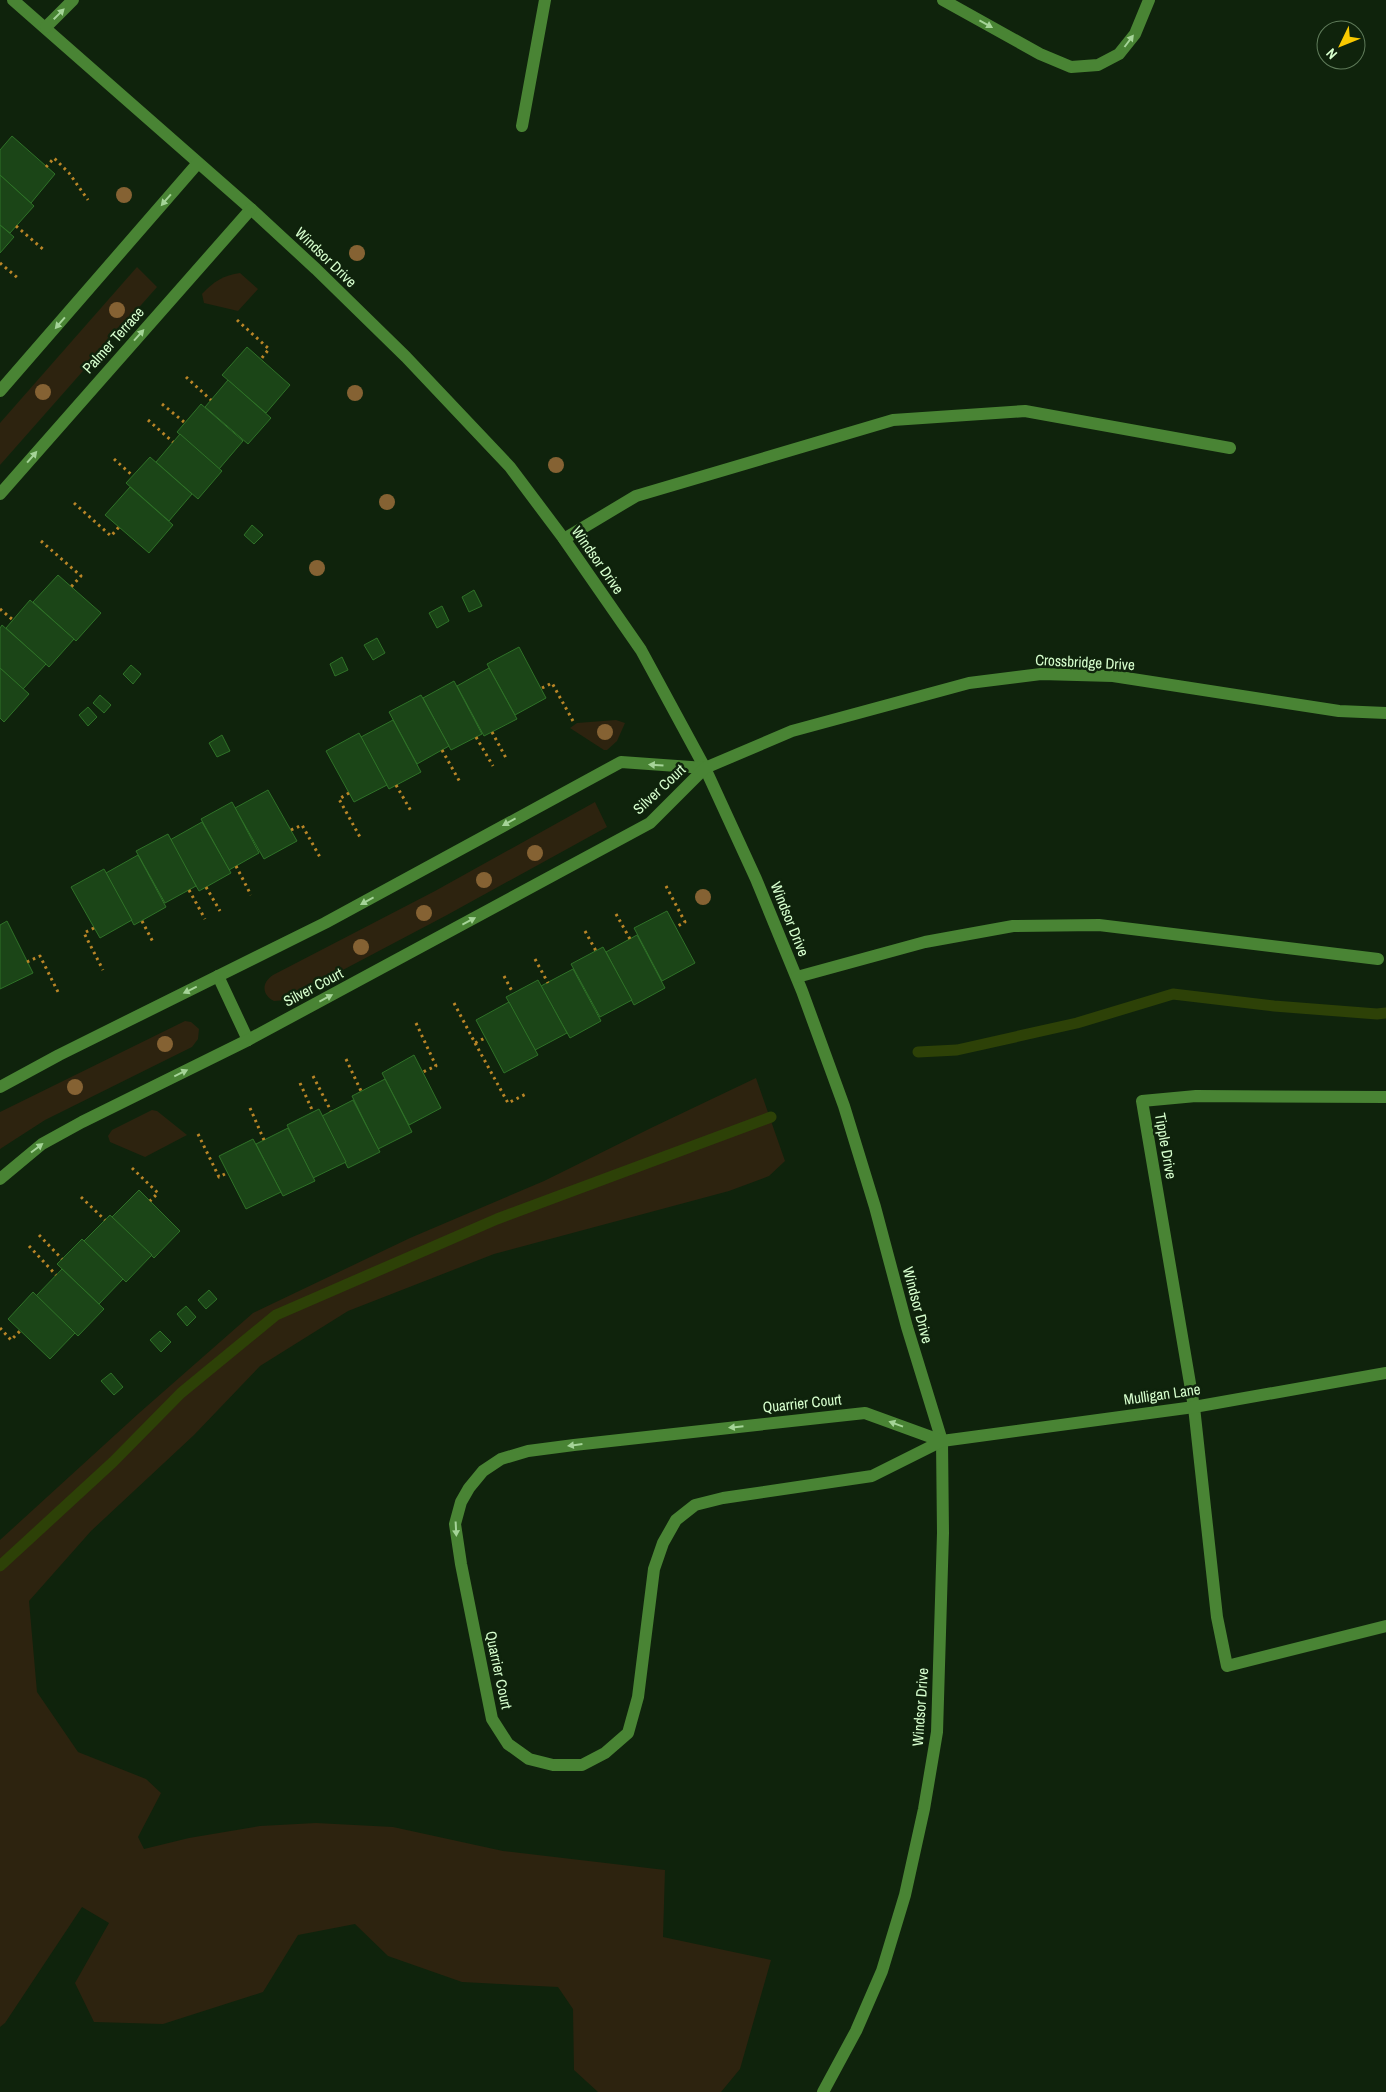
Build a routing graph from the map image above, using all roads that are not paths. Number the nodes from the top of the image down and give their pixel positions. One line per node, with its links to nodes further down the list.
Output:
1 (13, 0): 6 (street, Windsor Drive)
2 (73, 0): 6 (street, one-way to 2)
3 (545, 0): 7 (street)
4 (944, 0): 5 (street, one-way to 5)
5 (1149, 0)
6 (46, 28): 8 (street, Windsor Drive)
7 (522, 126)
8 (198, 163): 9 (street, Windsor Drive); 10 (street, one-way to 10)
9 (251, 209): 12 (street, Palmer Terrace, one-way to 9); 13 (street, Windsor Drive)
10 (0, 391)
11 (1230, 448): 13 (street)
12 (0, 494)
13 (564, 539): 15 (street, Windsor Drive)
14 (1386, 713): 15 (street, Crossbridge Drive)
15 (705, 768): 17 (street, Silver Court, one-way to 17); 18 (street, Windsor Drive); 19 (street, Silver Court, one-way to 15)
16 (1378, 959): 18 (street)
17 (218, 976): 19 (street); 20 (street, Silver Court, one-way to 20)
18 (797, 978): 25 (street, Windsor Drive)
19 (248, 1040): 22 (street, Silver Court, one-way to 19)
20 (0, 1087)
21 (1386, 1096): 24 (street, Tipple Drive)
22 (0, 1179)
23 (1386, 1373): 24 (street, Mulligan Lane)
24 (1194, 1407): 25 (street, Mulligan Lane); 26 (street)
25 (942, 1441): 25 (street, Quarrier Court, one-way to 25); 27 (street, Windsor Drive)
26 (1386, 1626)
27 (823, 2092)

